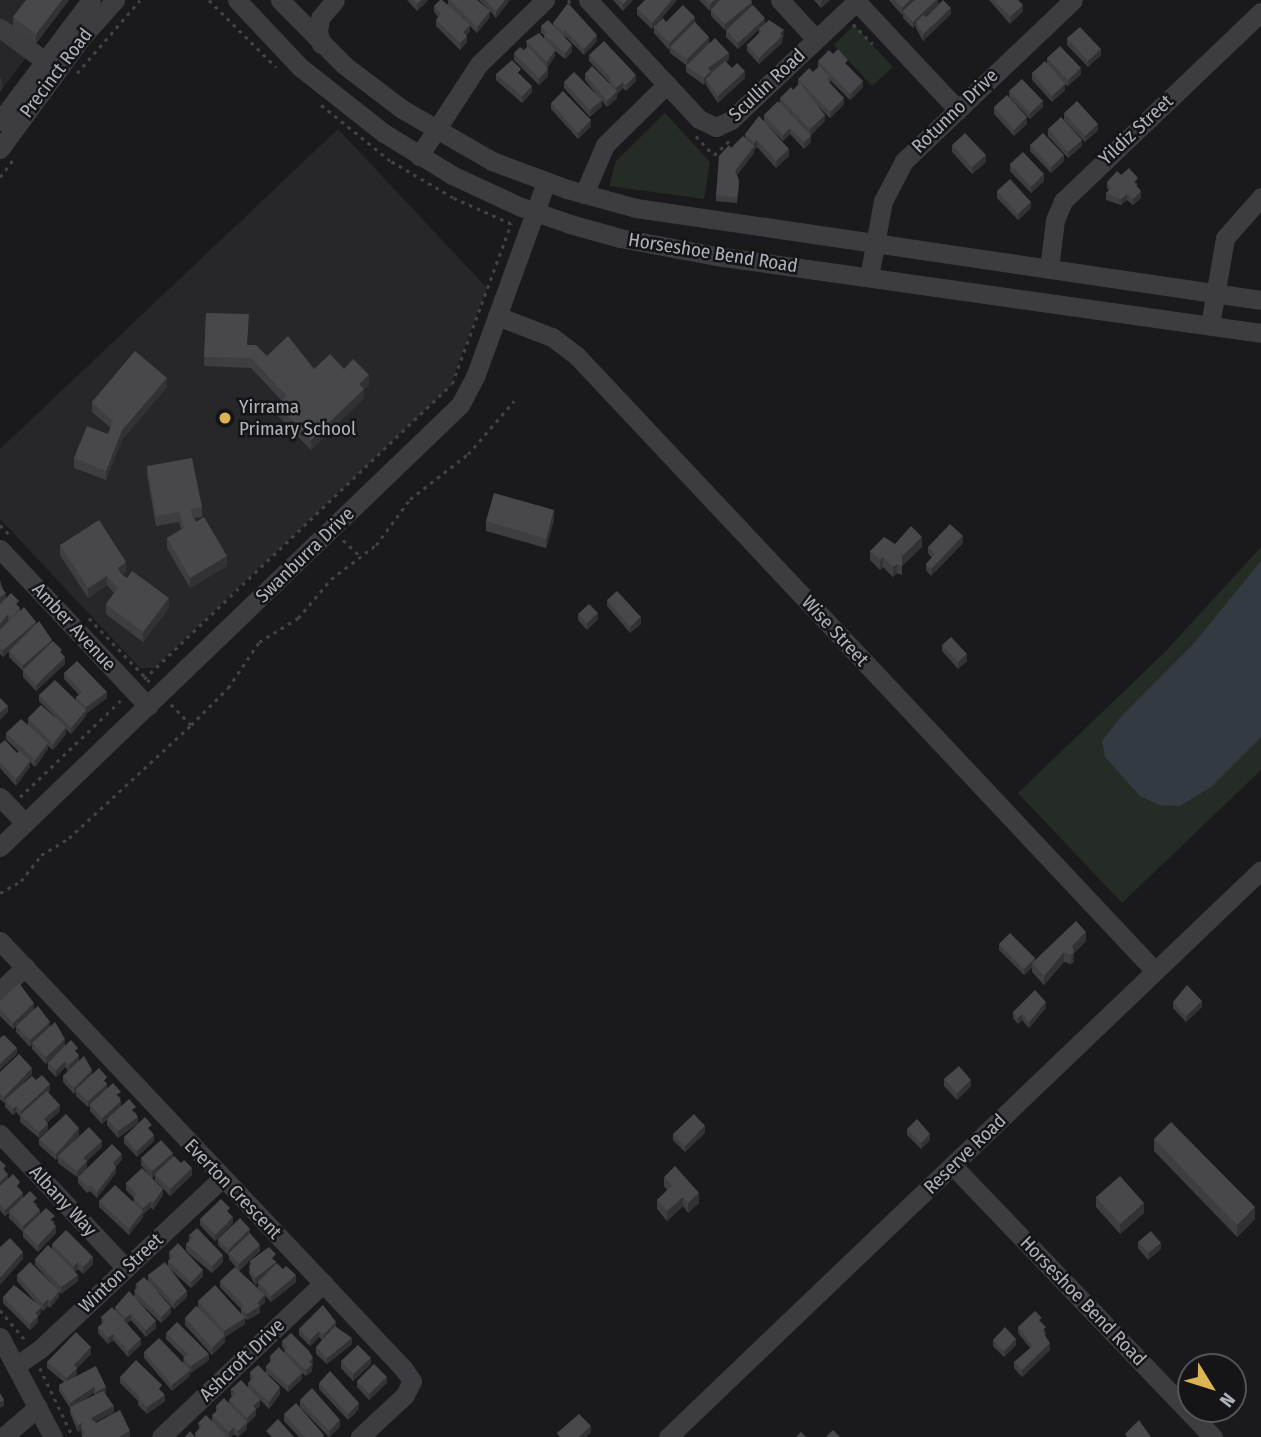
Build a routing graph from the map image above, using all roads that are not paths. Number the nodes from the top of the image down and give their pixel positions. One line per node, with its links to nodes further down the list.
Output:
1 (91, 0): 16 (street, Precinct Road)
2 (115, 0): 16 (street, Precinct Road)
3 (222, 0): 17 (street)
4 (237, 0): 17 (street, Horseshoe Bend Road)
5 (545, 0): 21 (street)
6 (780, 0): 14 (street)
7 (1073, 0): 19 (street, Rotunno Drive)
8 (331, 4): 10 (street); 15 (street)
9 (582, 5): 18 (street, Scullin Road)
10 (286, 7): 15 (street, Horseshoe Bend Road)
11 (858, 9): 14 (street, Scullin Road); 19 (street)
12 (1261, 12): 29 (street, Yildiz Street)
13 (0, 28): 16 (street)
14 (816, 38): 18 (street, Scullin Road)
15 (321, 44): 21 (street, Horseshoe Bend Road)
16 (59, 68): 20 (street, Precinct Road)
17 (292, 70): 23 (street, Horseshoe Bend Road)
18 (667, 84): 25 (street)
19 (957, 109): 28 (street, Rotunno Drive)
20 (11, 115): 22 (street, Precinct Road)
21 (436, 130): 23 (street); 24 (street, Horseshoe Bend Road)
22 (8, 153)
23 (419, 156): 27 (street, Horseshoe Bend Road)
24 (546, 182): 25 (street, Horseshoe Bend Road); 27 (street, Swanburra Drive)
25 (584, 194): 28 (street, Horseshoe Bend Road)
26 (1261, 197): 31 (street)
27 (536, 212): 30 (street, Horseshoe Bend Road); 33 (street, Swanburra Drive)
28 (874, 245): 29 (street, Horseshoe Bend Road); 30 (street, Rotunno Drive)
29 (1049, 269): 31 (street, Horseshoe Bend Road)
30 (869, 277): 34 (street, Horseshoe Bend Road)
31 (1215, 293): 32 (street, Horseshoe Bend Road); 34 (street)
32 (1261, 300)
33 (497, 316): 37 (street, Swanburra Drive); 44 (street, Wise Street)
34 (1210, 325): 35 (street, Horseshoe Bend Road)
35 (1261, 332)
36 (0, 549): 37 (street, Amber Avenue)
37 (148, 706): 39 (street, Swanburra Drive)
38 (5, 802): 39 (street)
39 (24, 823): 40 (street, Swanburra Drive)
40 (0, 847)
41 (1261, 870): 44 (street, Reserve Road)
42 (0, 941): 43 (street, Everton Crescent)
43 (25, 967): 45 (street); 48 (street, Everton Crescent)
44 (1155, 971): 47 (street, Reserve Road)
45 (0, 991)
46 (0, 1134): 49 (street, Albany Way)
47 (953, 1166): 58 (street, Reserve Road); 59 (street, Horseshoe Bend Road)
48 (222, 1178): 49 (street, Winton Street); 50 (street, Everton Crescent)
49 (126, 1268): 52 (street, Winton Street)
50 (323, 1283): 56 (street, Ashcroft Drive); 57 (street, Everton Crescent)
51 (0, 1337): 52 (street)
52 (25, 1360): 53 (street)
53 (38, 1406): 54 (street); 55 (street)
54 (3, 1437)
55 (53, 1437)
56 (161, 1437)
57 (360, 1437)
58 (668, 1437)
59 (1213, 1437)

